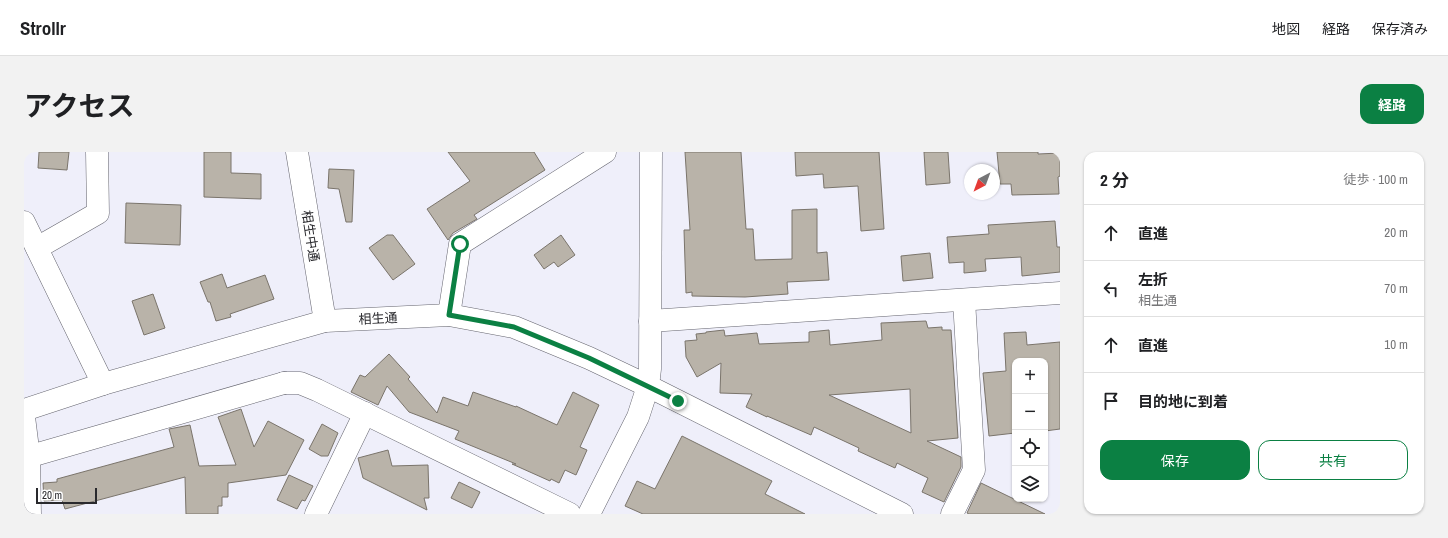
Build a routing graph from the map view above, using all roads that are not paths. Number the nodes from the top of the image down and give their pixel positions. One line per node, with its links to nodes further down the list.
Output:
1 (98, 152): 6 (street)
2 (297, 152): 10 (street, 相生中通)
3 (605, 152): 9 (street)
4 (651, 152): 11 (street)
5 (24, 222): 6 (street)
6 (37, 248): 12 (street)
7 (1060, 293): 8 (street)
8 (964, 300): 11 (street); 25 (street)
9 (449, 315): 10 (street, 相生通); 13 (street, 相生通)
10 (324, 321): 12 (street, 相生通)
11 (650, 321): 13 (street)
12 (103, 384): 14 (street, 相生通)
13 (648, 386): 23 (street); 24 (street, 相生通)
14 (24, 410)
15 (365, 414): 17 (street); 18 (street); 22 (street)
16 (24, 417): 17 (street)
17 (26, 457): 19 (street)
18 (330, 486): 20 (street); 21 (street)
19 (30, 514)
20 (316, 514)
21 (334, 514)
22 (570, 514)
23 (589, 514)
24 (902, 514)
25 (952, 514)

